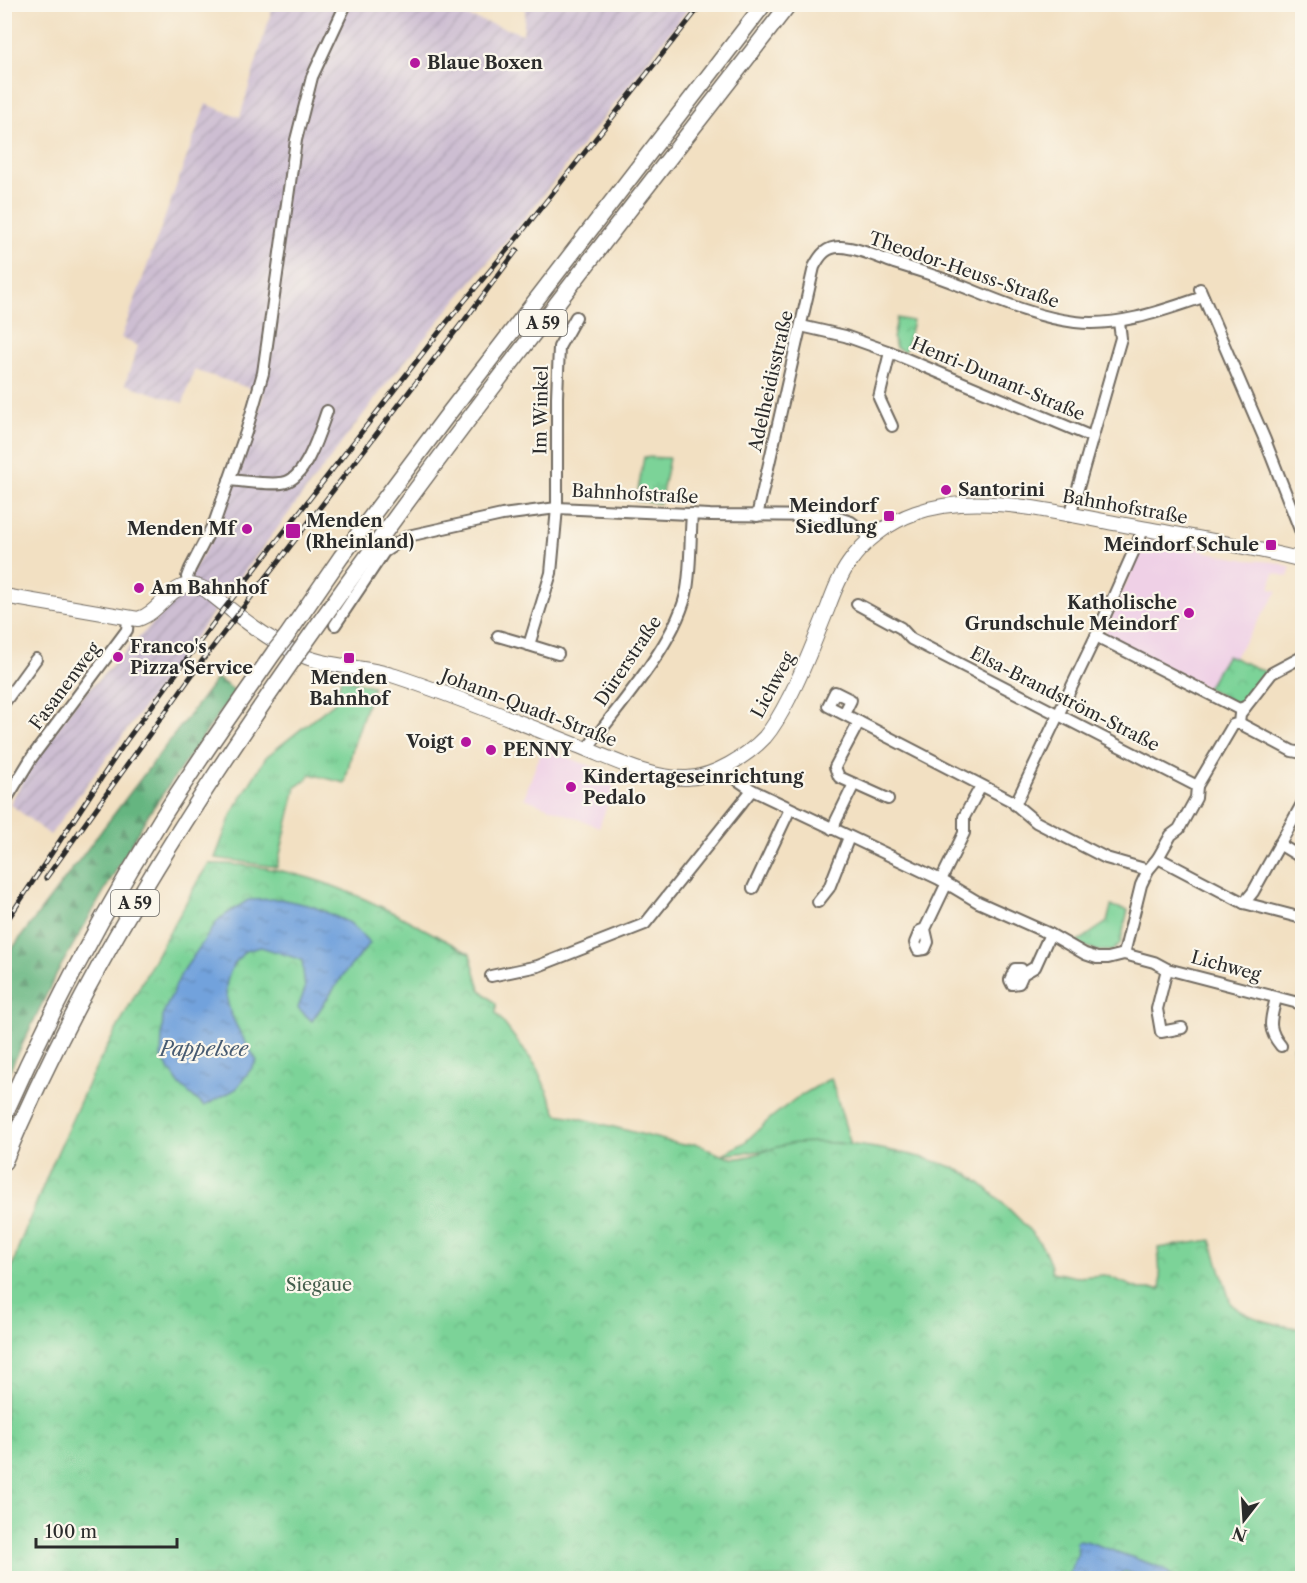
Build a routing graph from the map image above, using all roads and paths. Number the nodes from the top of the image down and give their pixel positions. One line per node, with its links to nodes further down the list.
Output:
1 (346, 4): 12 (street)
2 (764, 4): 71 (highway, A 59, bridge)
3 (789, 4): 72 (highway, A 59, bridge)
4 (820, 255): 6 (street, Theodor-Heuss-Straße); 7 (street, Adelheidisstraße)
5 (576, 317): 13 (street, Im Winkel)
6 (1119, 322): 11 (street); 18 (street, Theodor-Heuss-Straße)
7 (801, 326): 8 (street, Henri-Dunant-Straße); 15 (street, Adelheidisstraße)
8 (890, 352): 10 (street, Henri-Dunant-Straße); 11 (street, Henri-Dunant-Straße)
9 (327, 411): 12 (street)
10 (892, 426)
11 (1092, 437): 16 (street)
12 (230, 480): 21 (street)
13 (558, 508): 14 (street, Bahnhofstraße); 25 (street, Bahnhofstraße); 28 (street, Bahnhofstraße)
14 (692, 514): 15 (street, Bahnhofstraße); 38 (street, Dürerstraße)
15 (757, 516): 19 (street, Bahnhofstraße)
16 (1070, 516): 17 (main road, Bahnhofstraße); 19 (main road, Bahnhofstraße)
17 (1144, 528): 20 (main road, Bahnhofstraße); 27 (street)
18 (1302, 535)
19 (872, 538): 40 (main road, Lichweg)
20 (1302, 560)
21 (189, 585): 24 (main road); 38 (main road, Johann-Quadt-Straße)
22 (4, 596): 24 (main road)
23 (857, 604): 35 (street, Elsa-Brandström-Straße)
24 (128, 619): 46 (street, Fasanenweg)
25 (335, 626)
26 (498, 636): 28 (street)
27 (1096, 636): 33 (street); 35 (street)
28 (529, 645): 29 (street)
29 (558, 654)
30 (1302, 657): 33 (street)
31 (36, 659): 32 (street)
32 (5, 701)
33 (1245, 707): 37 (street)
34 (844, 714): 36 (street)
35 (1059, 716): 43 (street, Elsa-Brandström-Straße); 48 (street)
36 (859, 722): 41 (street); 42 (street)
37 (1239, 723): 39 (street); 43 (street)
38 (587, 749): 40 (main road, Johann-Quadt-Straße)
39 (1302, 753)
40 (725, 767): 44 (street, Lichweg)
41 (854, 784): 45 (street); 50 (street)
42 (981, 786): 48 (street); 56 (street)
43 (1197, 786): 53 (street)
44 (752, 790): 49 (street, Lichweg); 66 (street)
45 (888, 800)
46 (4, 803)
47 (1302, 804): 52 (street)
48 (1015, 805): 55 (street)
49 (790, 809): 50 (street, Lichweg); 57 (street)
50 (832, 829): 51 (street, Lichweg)
51 (849, 837): 56 (street, Lichweg); 58 (street)
52 (1279, 844): 54 (street); 59 (street)
53 (1158, 858): 55 (street); 59 (street)
54 (1302, 858)
55 (1148, 870): 63 (street)
56 (944, 883): 61 (street); 62 (street, Lichweg)
57 (753, 888)
58 (818, 902)
59 (1244, 903): 60 (street)
60 (1302, 918)
61 (925, 929)
62 (1050, 934): 63 (street, Lichweg); 65 (street)
63 (1124, 954): 64 (street, Lichweg)
64 (1167, 969): 67 (street, Lichweg); 69 (street, Lichweg)
65 (1023, 974)
66 (491, 976)
67 (1276, 998): 68 (street, Lichweg); 70 (street, Lichweg)
68 (1302, 1004)
69 (1182, 1028)
70 (1281, 1046)
71 (4, 1116)
72 (4, 1162)

